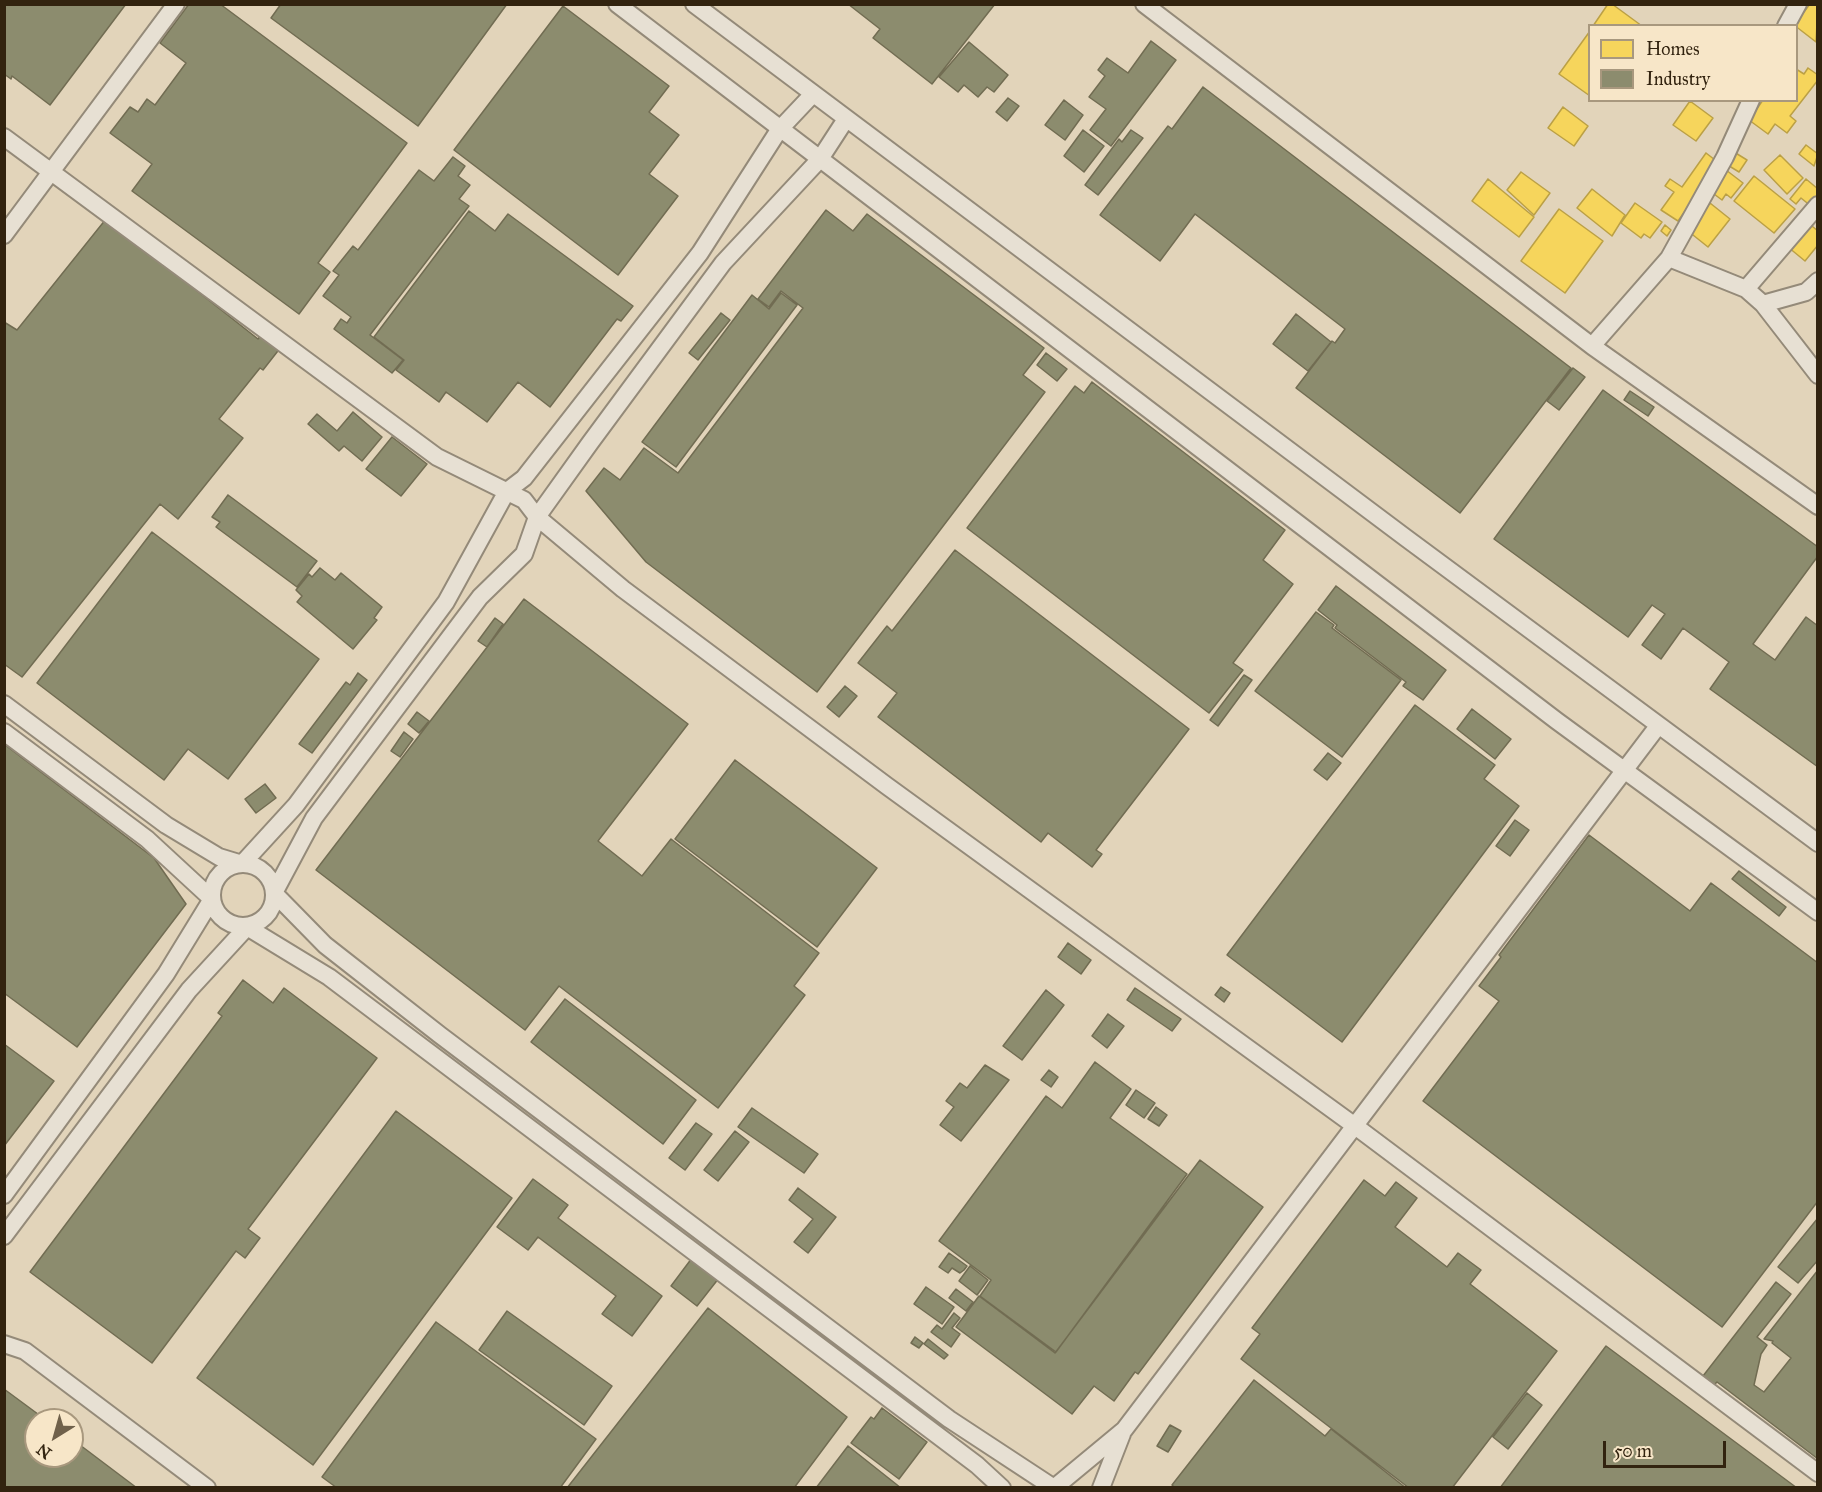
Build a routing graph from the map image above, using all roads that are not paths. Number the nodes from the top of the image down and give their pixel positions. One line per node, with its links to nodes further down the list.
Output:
1 (177, 4): 13 (street)
2 (617, 4): 10 (street)
3 (694, 4): 7 (street)
4 (1144, 4): 20 (street)
5 (1798, 4): 6 (street)
6 (1787, 24)
7 (813, 94): 9 (street); 10 (street)
8 (1750, 102): 16 (street)
9 (846, 119): 12 (street); 26 (street)
10 (779, 129): 12 (street); 22 (street)
11 (4, 137): 13 (street)
12 (820, 159): 24 (street); 28 (street)
13 (51, 173): 15 (street); 22 (street)
14 (1818, 204): 18 (street)
15 (4, 235)
16 (1669, 258): 18 (street); 20 (street)
17 (1818, 281): 19 (street)
18 (1746, 289): 19 (street)
19 (1763, 304): 21 (street)
20 (1592, 346): 23 (street)
21 (1818, 375)
22 (507, 491): 24 (street); 30 (street)
23 (1818, 506)
24 (537, 517): 31 (street); 36 (street)
25 (4, 704): 30 (street)
26 (1658, 726): 28 (street); 29 (street)
27 (4, 732): 32 (street)
28 (1624, 769): 33 (street); 36 (street)
29 (1818, 843)
30 (242, 864): 31 (street); 32 (street)
31 (274, 892): 34 (street); 35 (street)
32 (212, 899): 34 (street); 38 (street)
33 (1818, 912)
34 (247, 927): 37 (street); 39 (street)
35 (552, 1119): 37 (street); 40 (street)
36 (1354, 1126): 45 (street); 46 (street)
37 (538, 1135): 41 (street)
38 (4, 1195)
39 (4, 1236)
40 (735, 1257): 41 (street); 43 (street)
41 (722, 1274): 44 (street)
42 (4, 1344): 47 (street)
43 (876, 1364): 44 (street); 49 (street)
44 (863, 1380): 48 (street)
45 (1124, 1430): 49 (street); 51 (street)
46 (1818, 1473)
47 (207, 1488)
48 (1002, 1488)
49 (1054, 1488): 50 (street)
50 (1070, 1488)
51 (1101, 1488)

